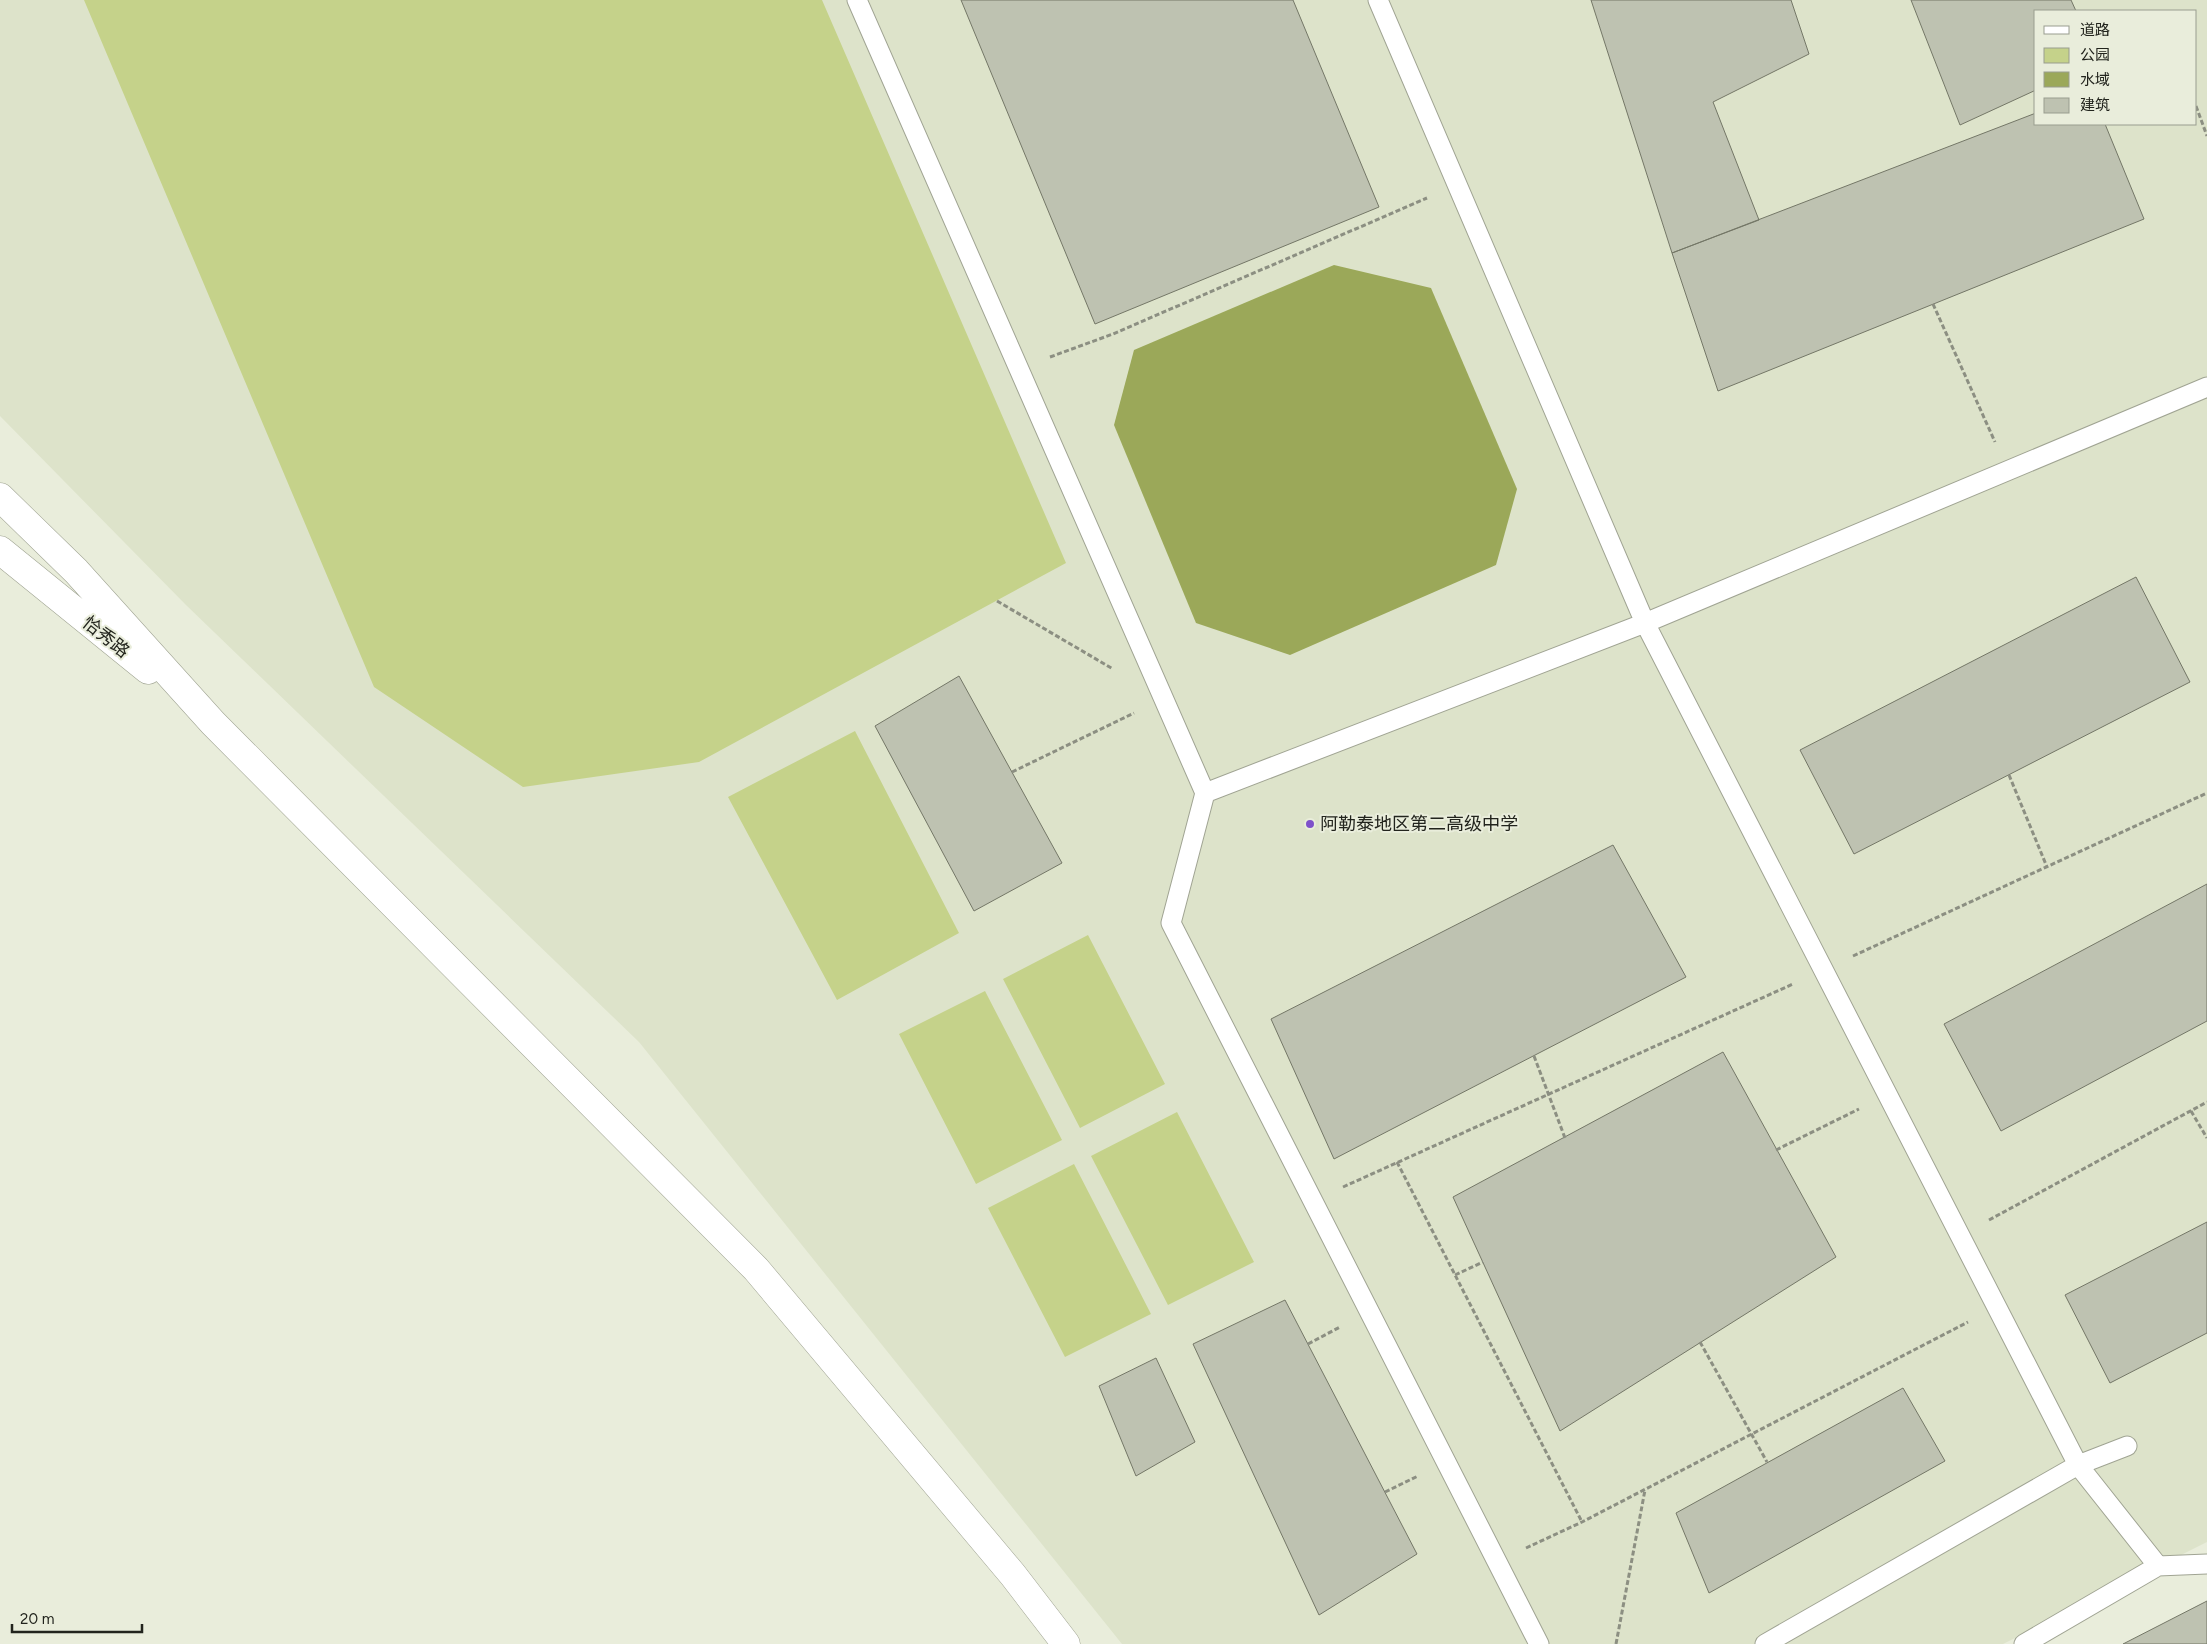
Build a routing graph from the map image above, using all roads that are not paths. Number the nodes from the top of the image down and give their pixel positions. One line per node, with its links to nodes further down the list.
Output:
1 (858, 0): 8 (lane)
2 (1378, 0): 6 (lane)
3 (2207, 386): 6 (lane)
4 (0, 497): 7 (street)
5 (0, 550): 7 (street, 恰秀路)
6 (1644, 623): 8 (lane); 10 (lane)
7 (213, 724): 13 (street)
8 (1206, 793): 14 (lane)
9 (2127, 1446): 10 (lane)
10 (2078, 1465): 12 (lane); 15 (lane)
11 (2207, 1564): 12 (lane)
12 (2158, 1566): 16 (lane)
13 (1066, 1644)
14 (1539, 1644)
15 (1765, 1644)
16 (2024, 1644)

